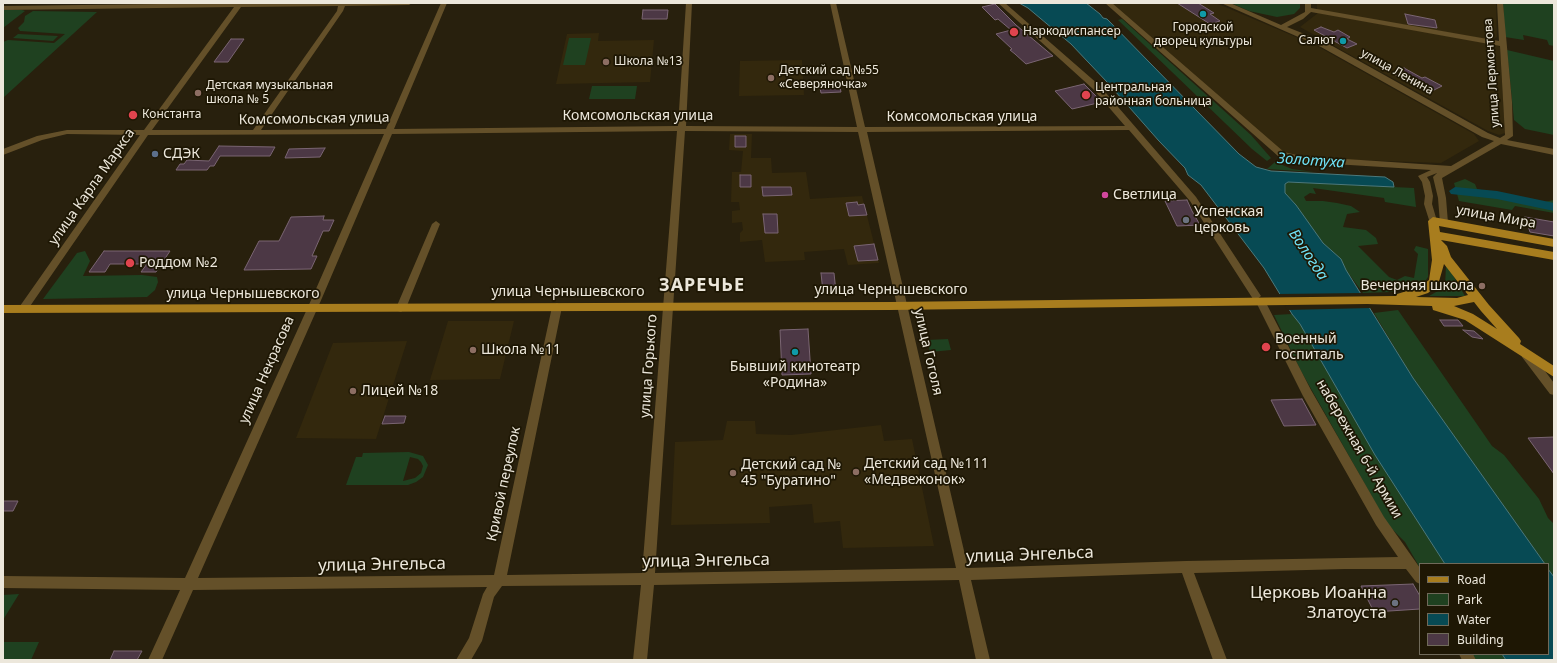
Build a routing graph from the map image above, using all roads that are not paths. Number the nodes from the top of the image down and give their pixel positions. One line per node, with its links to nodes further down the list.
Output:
1 (343, 3): 2 (street); 10 (street); 21 (street)
2 (409, 3)
3 (444, 3): 20 (street, улица Некрасова)
4 (689, 3): 17 (street, улица Горького)
5 (833, 3): 19 (street, улица Гоголя)
6 (1001, 3): 18 (street, набережная 6-й Армии)
7 (1108, 3): 26 (street)
8 (1224, 3): 15 (street, улица Ленина)
9 (1500, 3): 16 (street, улица Лермонтова)
10 (240, 4): 12 (street); 22 (street, улица Карла Маркса)
11 (34, 5): 12 (street); 14 (street)
12 (136, 5)
13 (1308, 7): 15 (street); 16 (street)
14 (3, 8)
15 (1282, 27): 23 (street, улица Ленина)
16 (1503, 44): 23 (street, улица Лермонтова)
17 (681, 128): 19 (street, Комсомольская улица); 20 (street, Комсомольская улица); 43 (street, улица Горького)
18 (1130, 128): 19 (street, Комсомольская улица); 42 (street, набережная 6-й Армии)
19 (862, 130): 44 (street, улица Гоголя)
20 (388, 131): 21 (street, Комсомольская улица); 46 (street, улица Некрасова)
21 (256, 132): 22 (street, Комсомольская улица)
22 (146, 134): 24 (street, Комсомольская улица); 49 (street, улица Карла Маркса)
23 (1500, 141): 25 (street, улица Ленина); 28 (street, улица Лермонтова)
24 (3, 152)
25 (1554, 152)
26 (1392, 165): 27 (street); 29 (street)
27 (1414, 166): 28 (street); 29 (street)
28 (1450, 168): 29 (street); 30 (street)
29 (1426, 178): 30 (street); 31 (street)
30 (1438, 184): 31 (street)
31 (1438, 222): 33 (main road); 34 (main road, улица Мира)
32 (436, 224): 47 (street)
33 (1439, 236): 35 (main road); 36 (main road, улица Мира); 37 (main road)
34 (1554, 243)
35 (1437, 249): 37 (main road); 39 (main road)
36 (1554, 256)
37 (1446, 259): 38 (main road)
38 (1471, 295): 39 (main road); 41 (main road); 50 (main road)
39 (1400, 297): 40 (main road)
40 (1367, 300): 41 (main road); 42 (main road, улица Чернышевского)
41 (1388, 301): 50 (main road)
42 (1261, 303): 44 (main road, улица Чернышевского); 53 (street, набережная 6-й Армии)
43 (668, 306): 44 (main road, улица Чернышевского); 45 (main road, улица Чернышевского); 57 (street, улица Горького)
44 (902, 306): 55 (street, улица Гоголя)
45 (557, 307): 47 (main road, улица Чернышевского); 58 (street, Кривой переулок)
46 (312, 308): 47 (main road, улица Чернышевского); 49 (main road, улица Чернышевского); 60 (street, улица Некрасова)
47 (401, 308)
48 (3, 309): 49 (main road, улица Чернышевского)
49 (23, 309)
50 (1526, 354): 51 (main road); 52 (street)
51 (1554, 372)
52 (1554, 392)
53 (1409, 563): 54 (street, улица Энгельса); 56 (street, набережная 6-й Армии)
54 (1186, 567): 55 (street, улица Энгельса); 65 (street)
55 (963, 574): 57 (street, улица Энгельса); 64 (street, улица Гоголя)
56 (1419, 577)
57 (648, 579): 58 (street, улица Энгельса); 63 (street, улица Горького)
58 (499, 581): 60 (street, улица Энгельса); 62 (street, Кривой переулок)
59 (3, 582): 60 (street, улица Энгельса)
60 (188, 584): 61 (street, улица Некрасова)
61 (155, 660)
62 (463, 660)
63 (640, 660)
64 (983, 660)
65 (1220, 660)

